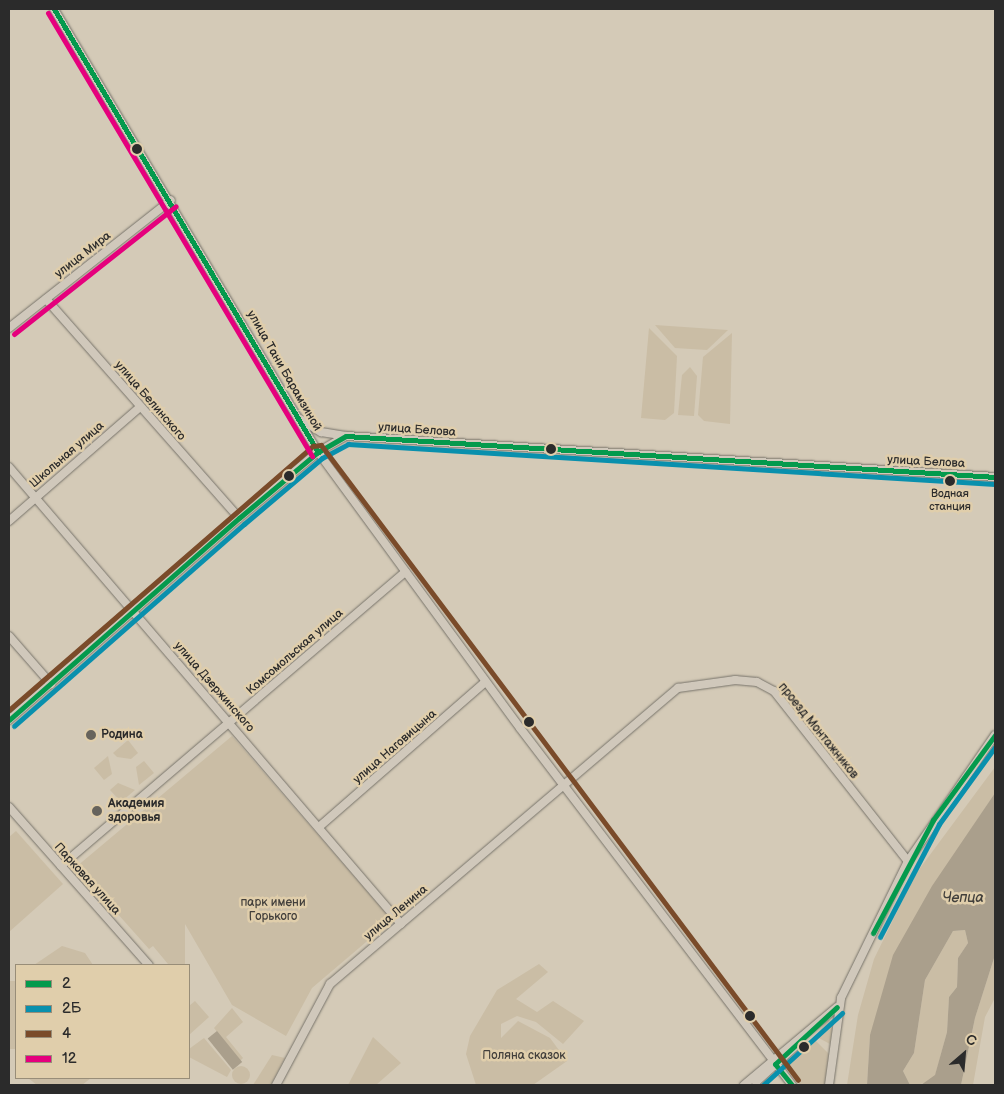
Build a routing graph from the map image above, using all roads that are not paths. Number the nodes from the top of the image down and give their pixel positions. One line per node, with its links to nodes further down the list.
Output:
1 (54, 9): 2 (street, улица Тани Барамзиной)
2 (171, 200): 3 (street, улица Мира); 6 (street, улица Тани Барамзиной)
3 (46, 299): 4 (street, улица Мира); 5 (street, улица Белинского)
4 (9, 328)
5 (140, 407): 11 (street, Школьная улица); 12 (street, улица Белинского)
6 (295, 416): 7 (street, улица Белова); 8 (street, улица Тани Барамзиной)
7 (346, 436): 8 (street); 10 (street, улица Белова)
8 (318, 452): 12 (street); 14 (street, улица Тани Барамзиной)
9 (9, 466): 11 (street, улица Дзержинского)
10 (995, 477)
11 (36, 498): 13 (street, Школьная улица); 15 (street, улица Дзержинского)
12 (239, 518): 15 (street)
13 (9, 521)
14 (405, 572): 17 (street, улица Тани Барамзиной); 20 (street, Комсомольская улица)
15 (132, 609): 18 (street); 20 (street, улица Дзержинского)
16 (9, 636): 18 (street)
17 (485, 682): 22 (street, улица Тани Барамзиной); 24 (street, улица Наговицына)
18 (51, 684): 19 (street)
19 (9, 720)
20 (230, 722): 24 (street, улица Дзержинского); 26 (street, Комсомольская улица)
21 (995, 734): 25 (street)
22 (562, 783): 25 (street, проезд Монтажников); 27 (street, улица Ленина); 30 (street, улица Тани Барамзиной)
23 (9, 807): 26 (street, Парковая улица)
24 (319, 827): 27 (street, улица Дзержинского)
25 (908, 861): 29 (street)
26 (61, 866): 28 (street, Парковая улица)
27 (401, 924): 31 (street, улица Ленина)
28 (148, 964)
29 (835, 1007): 30 (street); 30 (street); 35 (street)
30 (774, 1062): 32 (street); 33 (street); 34 (street, улица Тани Барамзиной)
31 (276, 1085)
32 (744, 1085)
33 (752, 1085)
34 (792, 1085)
35 (829, 1085)

